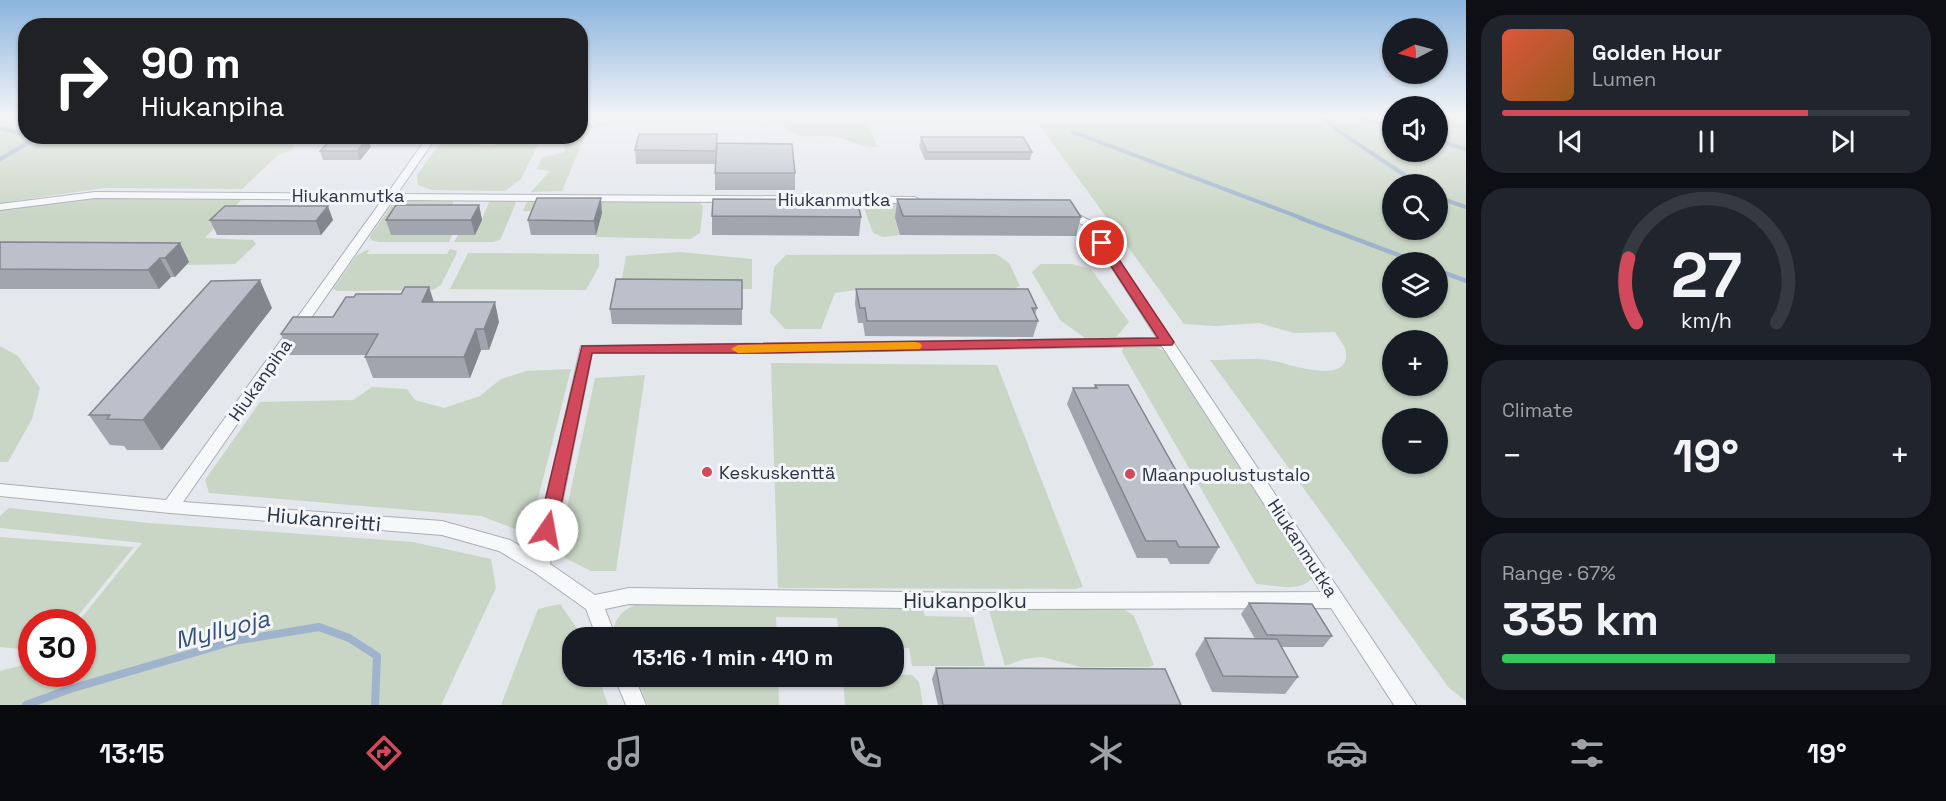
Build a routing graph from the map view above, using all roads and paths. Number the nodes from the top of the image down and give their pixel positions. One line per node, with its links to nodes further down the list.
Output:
1 (424, 149): 2 (street, Hiukanpiha)
2 (391, 195): 3 (street, Hiukanmutka); 4 (street, Hiukanmutka); 8 (street, Hiukanpiha)
3 (922, 200)
4 (0, 207)
5 (1053, 207): 6 (street, Hiukanmutka)
6 (1167, 342): 9 (street); 10 (street, Hiukanmutka)
7 (0, 490): 8 (street, Hiukanreitti)
8 (170, 507): 9 (street, Hiukanreitti)
9 (540, 567): 11 (street, Hiukanreitti)
10 (1337, 600): 11 (street, Hiukanpolku); 15 (street, Hiukanmutka)
11 (593, 603): 12 (street)
12 (603, 627)
13 (629, 687): 14 (street)
14 (636, 705)
15 (1406, 705)

